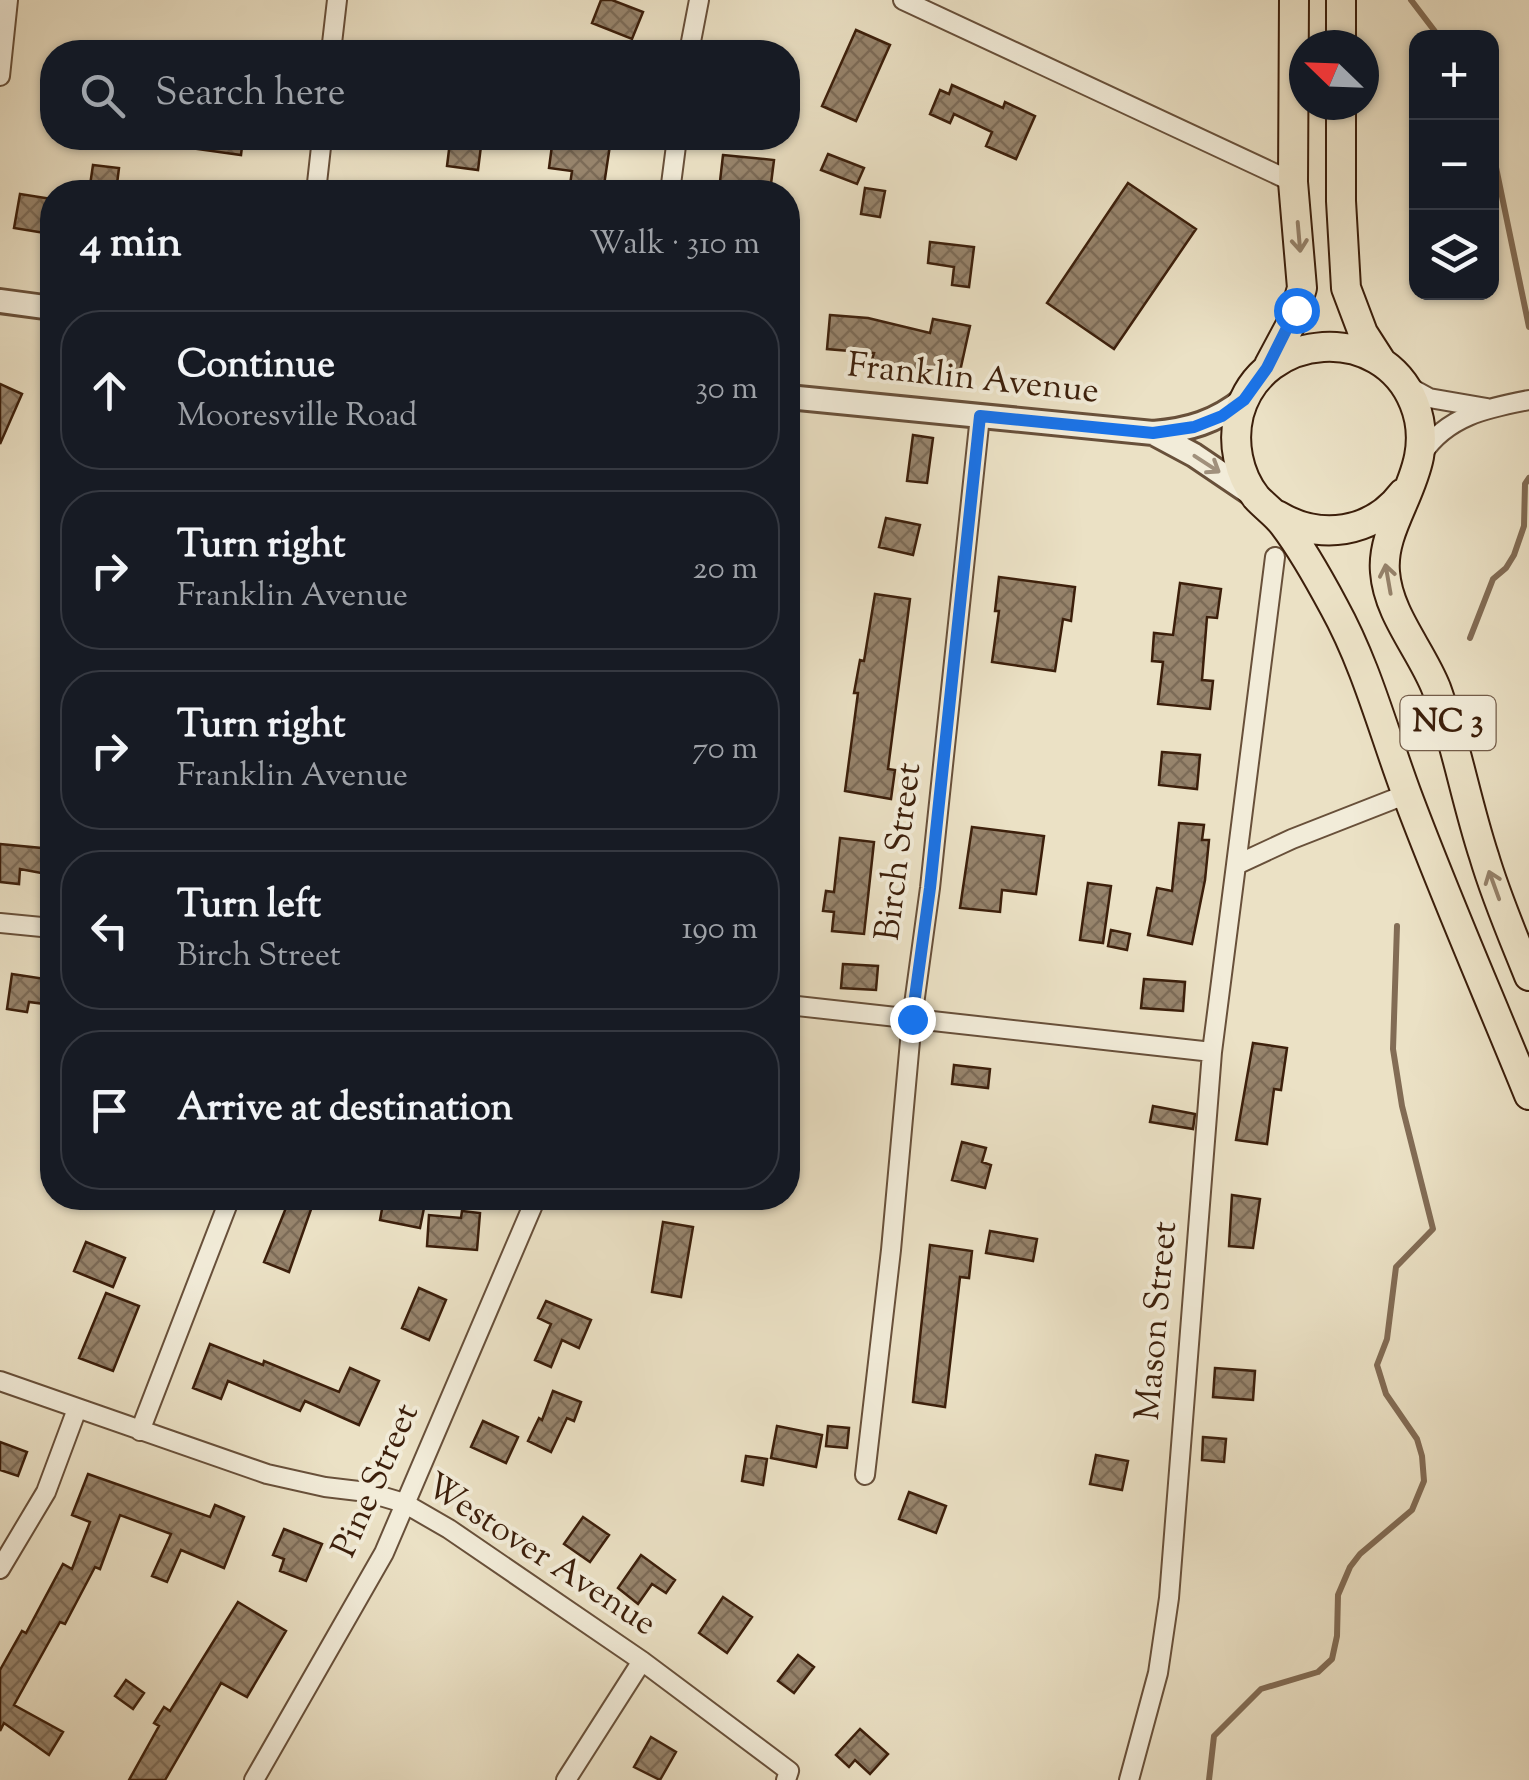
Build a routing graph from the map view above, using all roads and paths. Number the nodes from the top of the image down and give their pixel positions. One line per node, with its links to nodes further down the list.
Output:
1 (8, 0): 10 (street)
2 (337, 0): 8 (street)
3 (699, 0): 9 (street)
4 (903, 0): 16 (street)
5 (1294, 0): 16 (main road)
6 (1341, 0): 7 (main road)
7 (1341, 30)
8 (332, 40)
9 (691, 40)
10 (0, 76)
11 (1341, 120): 20 (main road)
12 (321, 150): 14 (street)
13 (675, 150): 15 (street)
14 (317, 180)
15 (672, 180)
16 (1292, 182): 19 (main road, one-way to 19)
17 (0, 301): 18 (street)
18 (40, 306)
19 (1267, 368): 20 (main road); 22 (main road)
20 (1392, 371): 24 (street); 27 (main road)
21 (800, 398): 25 (street, Franklin Avenue)
22 (1244, 400): 26 (street, Franklin Avenue); 28 (main road)
23 (1529, 400): 24 (street)
24 (1488, 408): 27 (street)
25 (980, 416): 26 (street, Franklin Avenue); 36 (street, Birch Street)
26 (1153, 433): 28 (street, Franklin Avenue, one-way to 28)
27 (1416, 468): 28 (main road); 34 (main road, NC 3, one-way to 27)
28 (1263, 504): 30 (main road, NC 3)
29 (1275, 556): 31 (street, Mason Street)
30 (1407, 794): 31 (street); 38 (main road, NC 3)
31 (1236, 865): 37 (street, Mason Street)
32 (0, 924): 33 (street)
33 (40, 927)
34 (1529, 976)
35 (800, 1006): 36 (street)
36 (912, 1019): 37 (street); 44 (street, Birch Street)
37 (1212, 1052): 51 (street, Mason Street)
38 (1529, 1095)
39 (225, 1210): 43 (street)
40 (531, 1210): 45 (street, Pine Street)
41 (0, 1380): 42 (street, Westover Avenue)
42 (77, 1409): 43 (street, Westover Avenue); 46 (street)
43 (140, 1431): 45 (street, Westover Avenue)
44 (865, 1475)
45 (404, 1503): 47 (street, Westover Avenue); 49 (street, Pine Street)
46 (0, 1569)
47 (642, 1661): 48 (street, Westover Avenue); 50 (street)
48 (788, 1776)
49 (254, 1780)
50 (566, 1780)
51 (1129, 1780)

